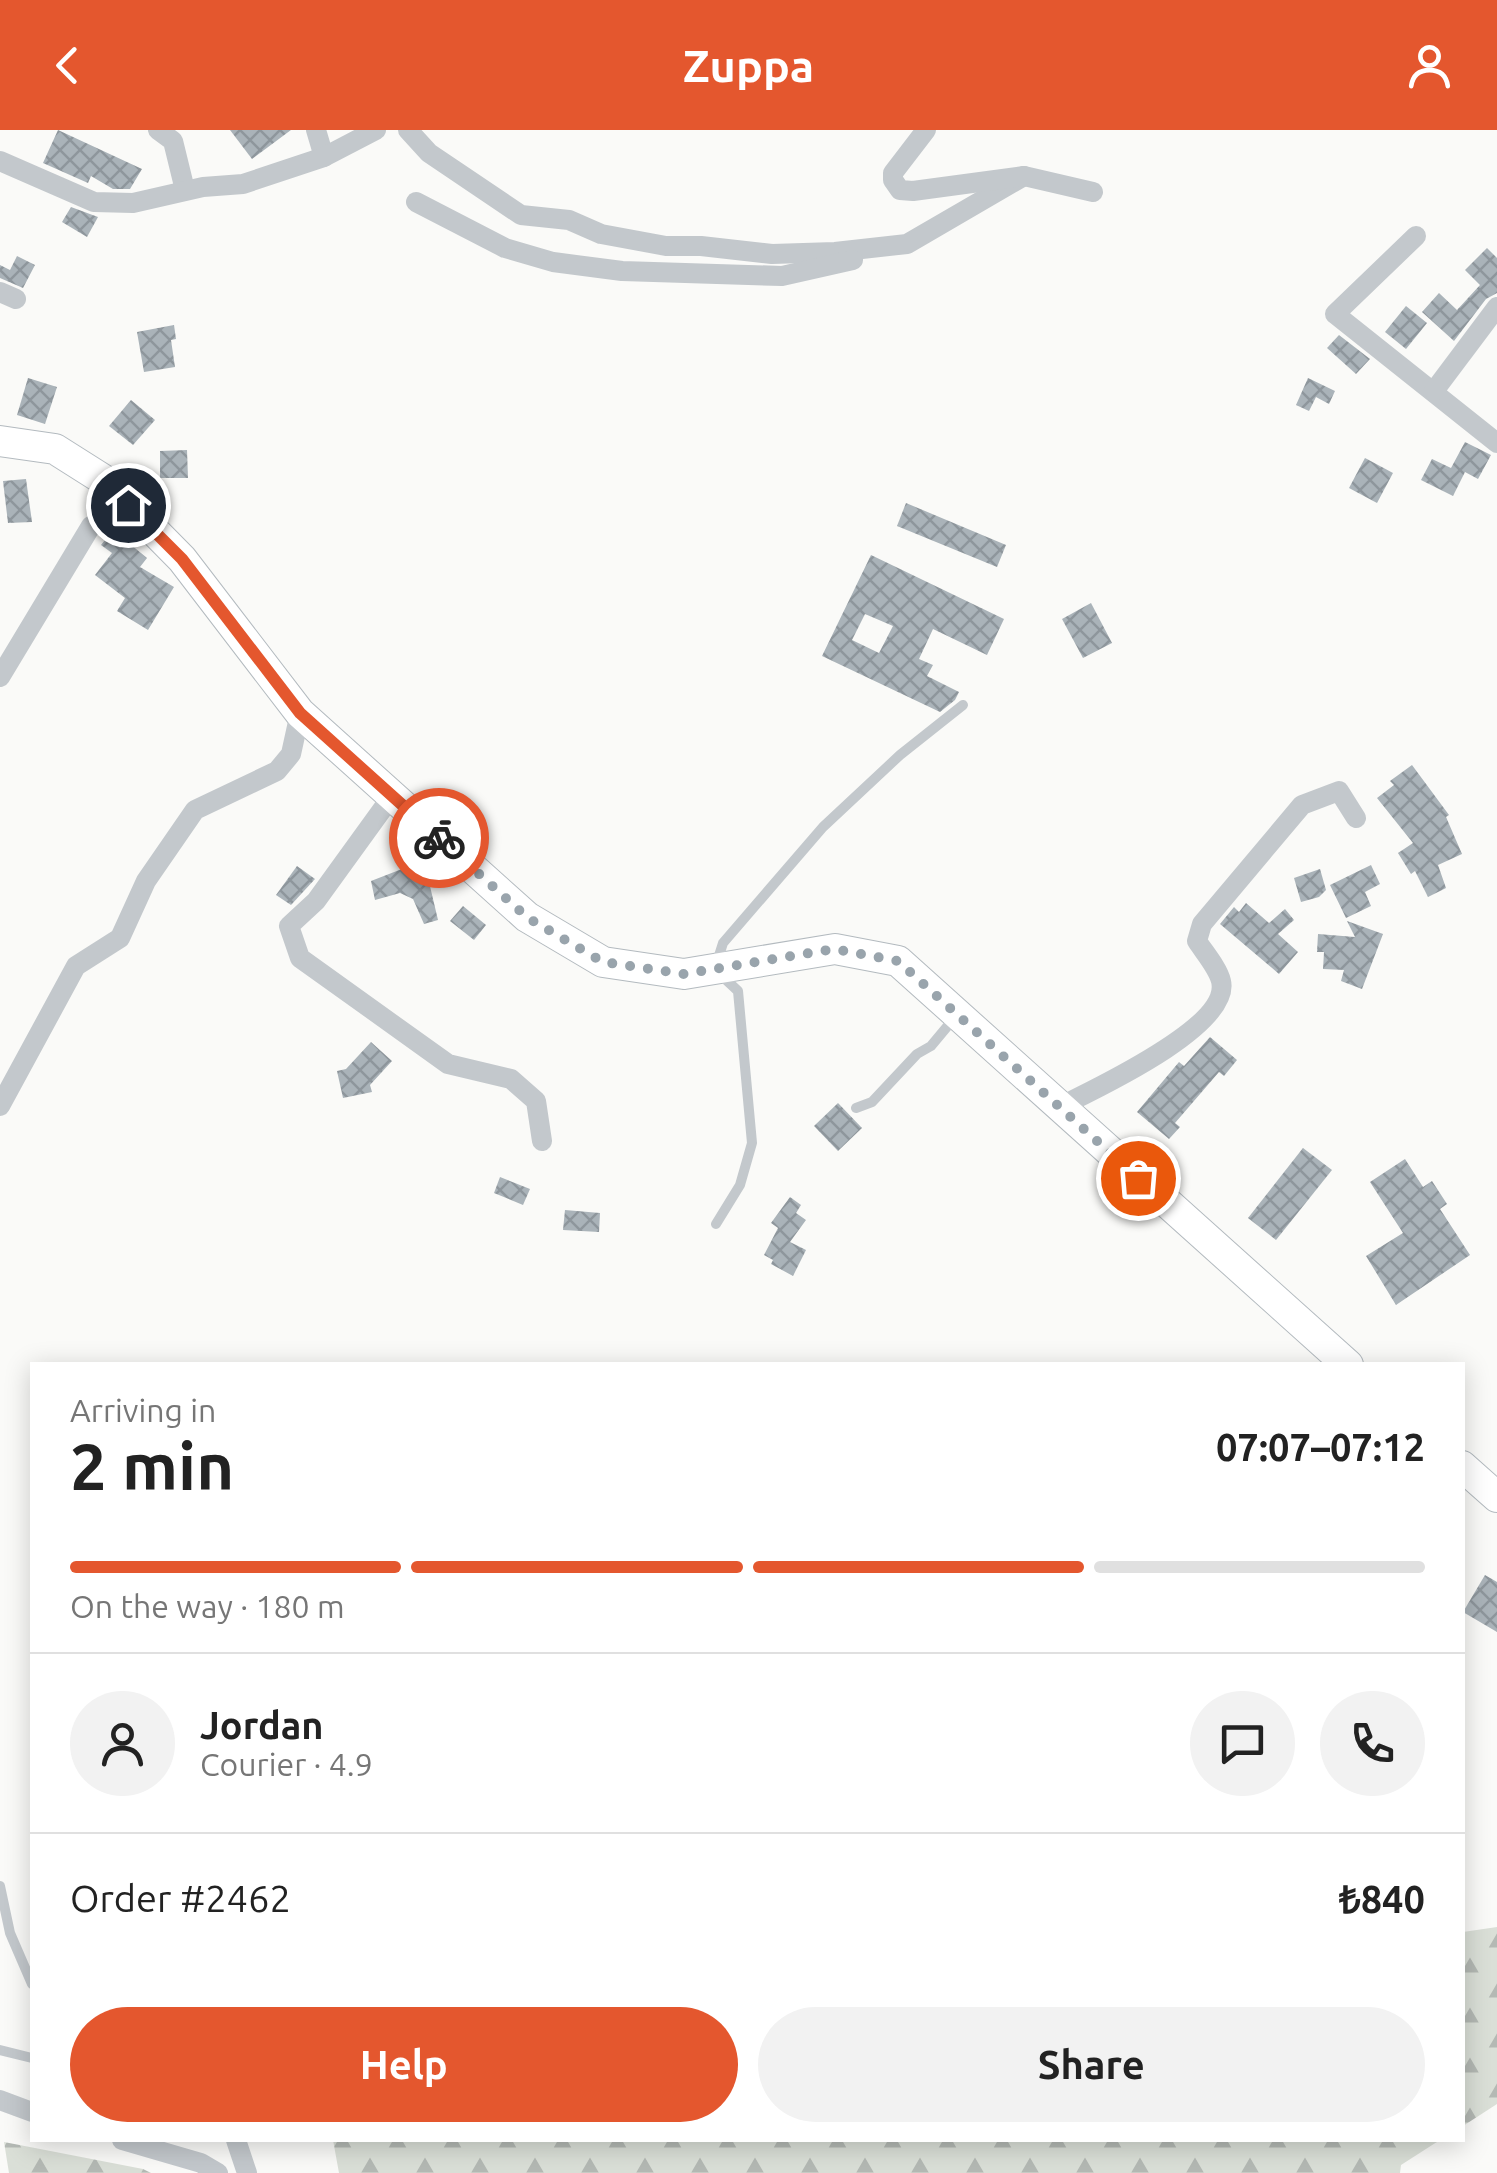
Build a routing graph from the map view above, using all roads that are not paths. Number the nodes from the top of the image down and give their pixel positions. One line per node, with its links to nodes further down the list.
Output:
1 (158, 130): 9 (street)
2 (316, 130): 6 (street)
3 (376, 130): 6 (street)
4 (408, 130): 13 (street)
5 (926, 130): 8 (street)
6 (324, 157): 9 (street)
7 (0, 161): 9 (street)
8 (1024, 176): 10 (street); 13 (street)
9 (185, 190)
10 (1093, 192)
11 (416, 202): 13 (street)
12 (1416, 236): 15 (street)
13 (907, 244)
14 (1497, 307): 15 (street)
15 (1434, 391): 16 (street)
16 (1496, 440)
17 (0, 441): 18 (street)
18 (128, 505): 19 (street); 21 (street)
19 (0, 678)
20 (963, 705): 24 (lane)
21 (300, 713): 22 (street); 26 (street)
22 (392, 796): 24 (street); 29 (street)
23 (1356, 818): 27 (street)
24 (715, 969): 25 (street); 30 (lane)
25 (957, 1014): 27 (street); 28 (lane)
26 (0, 1106)
27 (1059, 1106): 31 (street)
28 (856, 1108)
29 (542, 1141)
30 (716, 1224)
31 (1345, 1362)
32 (1465, 1469): 33 (street)
33 (1497, 1497)
34 (0, 1886): 35 (lane)
35 (30, 1979)
36 (0, 2050): 37 (lane)
37 (30, 2058)
38 (0, 2100): 39 (street)
39 (30, 2111)
40 (129, 2142): 42 (street)
41 (237, 2142): 43 (street)
42 (218, 2173)
43 (247, 2173)

